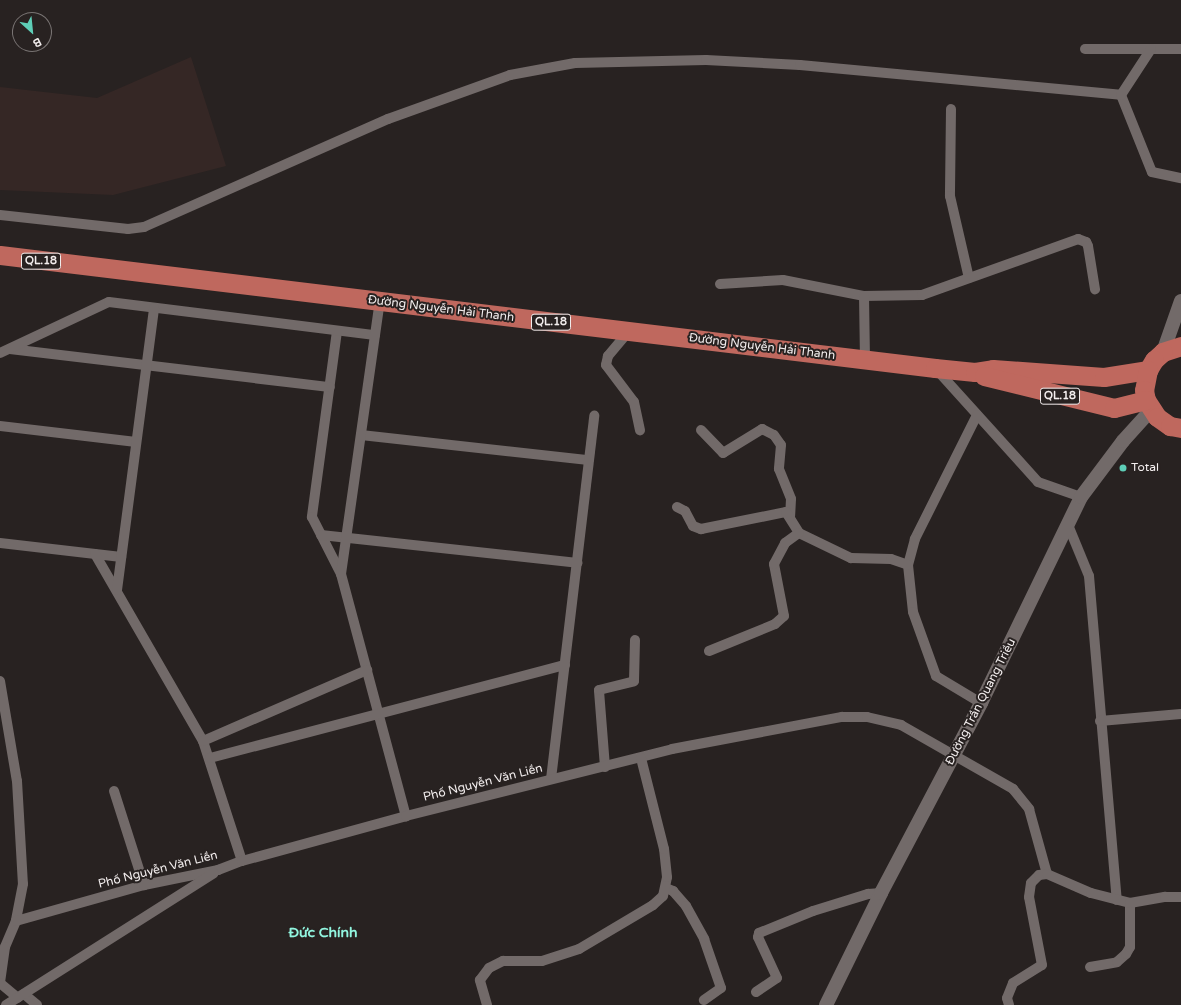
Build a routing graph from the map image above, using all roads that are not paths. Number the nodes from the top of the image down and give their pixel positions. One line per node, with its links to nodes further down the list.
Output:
1 (1085, 48): 2 (street)
2 (1151, 49): 3 (street); 4 (street)
3 (1181, 50)
4 (1122, 95): 6 (street); 7 (street)
5 (951, 109): 9 (street)
6 (1181, 178)
7 (0, 215)
8 (0, 255): 13 (highway, Đường Nguyễn Hải Thanh / QL.18)
9 (969, 278): 11 (street); 12 (street)
10 (720, 284): 12 (street)
11 (1095, 288)
12 (864, 296): 22 (street)
13 (380, 301): 17 (highway, Đường Nguyễn Hải Thanh / QL.18); 18 (street)
14 (1181, 302): 21 (main road)
15 (154, 308): 16 (street); 20 (street); 23 (street)
16 (338, 330): 18 (street); 27 (street)
17 (629, 331): 22 (highway, Đường Nguyễn Hải Thanh / QL.18); 32 (street)
18 (375, 335): 35 (street)
19 (1181, 346): 21 (highway)
20 (4, 351): 23 (street)
21 (1163, 352): 25 (highway)
22 (865, 360): 24 (highway, Đường Nguyễn Hải Thanh / QL.18)
23 (146, 364): 27 (street); 36 (street)
24 (935, 368): 26 (highway, Đường Nguyễn Hải Thanh / QL.18); 29 (street)
25 (1148, 370): 26 (highway, Đường Nguyễn Hải Thanh / QL.18); 28 (highway)
26 (975, 372): 28 (highway, Đường Nguyễn Hải Thanh / QL.18)
27 (330, 387): 43 (street)
28 (1149, 405): 34 (highway); 38 (main road, Đường Trần Quang Triều)
29 (977, 415): 38 (street); 49 (street)
30 (594, 416): 37 (street)
31 (0, 426): 36 (street)
32 (640, 430)
33 (701, 430): 40 (street)
34 (1180, 431)
35 (361, 434): 37 (street); 44 (street)
36 (136, 442): 47 (street)
37 (589, 460): 48 (street)
38 (1081, 497): 41 (main road, Đường Trần Quang Triều)
39 (677, 507): 40 (street)
40 (790, 516): 42 (street)
41 (1068, 525): 57 (main road, Đường Trần Quang Triều); 60 (street)
42 (799, 533): 49 (street); 53 (street)
43 (321, 535): 44 (street); 50 (street)
44 (346, 538): 48 (street); 50 (street)
45 (0, 543): 46 (street)
46 (95, 554): 47 (street); 51 (street)
47 (121, 557): 51 (street)
48 (577, 563): 54 (street)
49 (908, 565): 57 (street)
50 (341, 574): 55 (street)
51 (117, 590): 61 (street)
52 (635, 640): 65 (street)
53 (709, 651)
54 (565, 665): 58 (street); 66 (street)
55 (367, 670): 58 (street); 61 (street)
56 (0, 682): 78 (street)
57 (981, 703): 62 (main road, Đường Trần Quang Triều)
58 (378, 714): 63 (street); 68 (street)
59 (1181, 714): 60 (street)
60 (1100, 721): 76 (street)
61 (203, 741): 63 (street)
62 (954, 755): 64 (street, Phố Nguyễn Văn Liền); 71 (street, Phố Nguyễn Văn Liền); 74 (main road, Đường Trần Quang Triều)
63 (210, 758): 69 (street)
64 (641, 758): 65 (street, Phố Nguyễn Văn Liền); 73 (street)
65 (605, 766): 66 (street, Phố Nguyễn Văn Liền)
66 (552, 779): 68 (street, Phố Nguyễn Văn Liền)
67 (114, 791): 72 (street)
68 (406, 816): 69 (street, Phố Nguyễn Văn Liền)
69 (242, 861): 70 (street, Phố Nguyễn Văn Liền)
70 (218, 870): 72 (street, Phố Nguyễn Văn Liền); 83 (street)
71 (1047, 874): 76 (street); 89 (street)
72 (144, 885): 78 (street, Phố Nguyễn Văn Liền)
73 (666, 888): 84 (street); 87 (street)
74 (881, 893): 82 (street); 88 (main road, Đường Trần Quang Triều)
75 (1181, 897): 77 (street)
76 (1117, 900): 77 (street)
77 (1130, 903): 80 (street)
78 (16, 921): 79 (street)
79 (3, 945): 81 (street)
80 (1090, 967)
81 (0, 984): 83 (street)
82 (756, 992)
83 (21, 996): 85 (street); 86 (street)
84 (704, 1000)
85 (6, 1005)
86 (37, 1005)
87 (487, 1005)
88 (826, 1005)
89 (1009, 1005)

